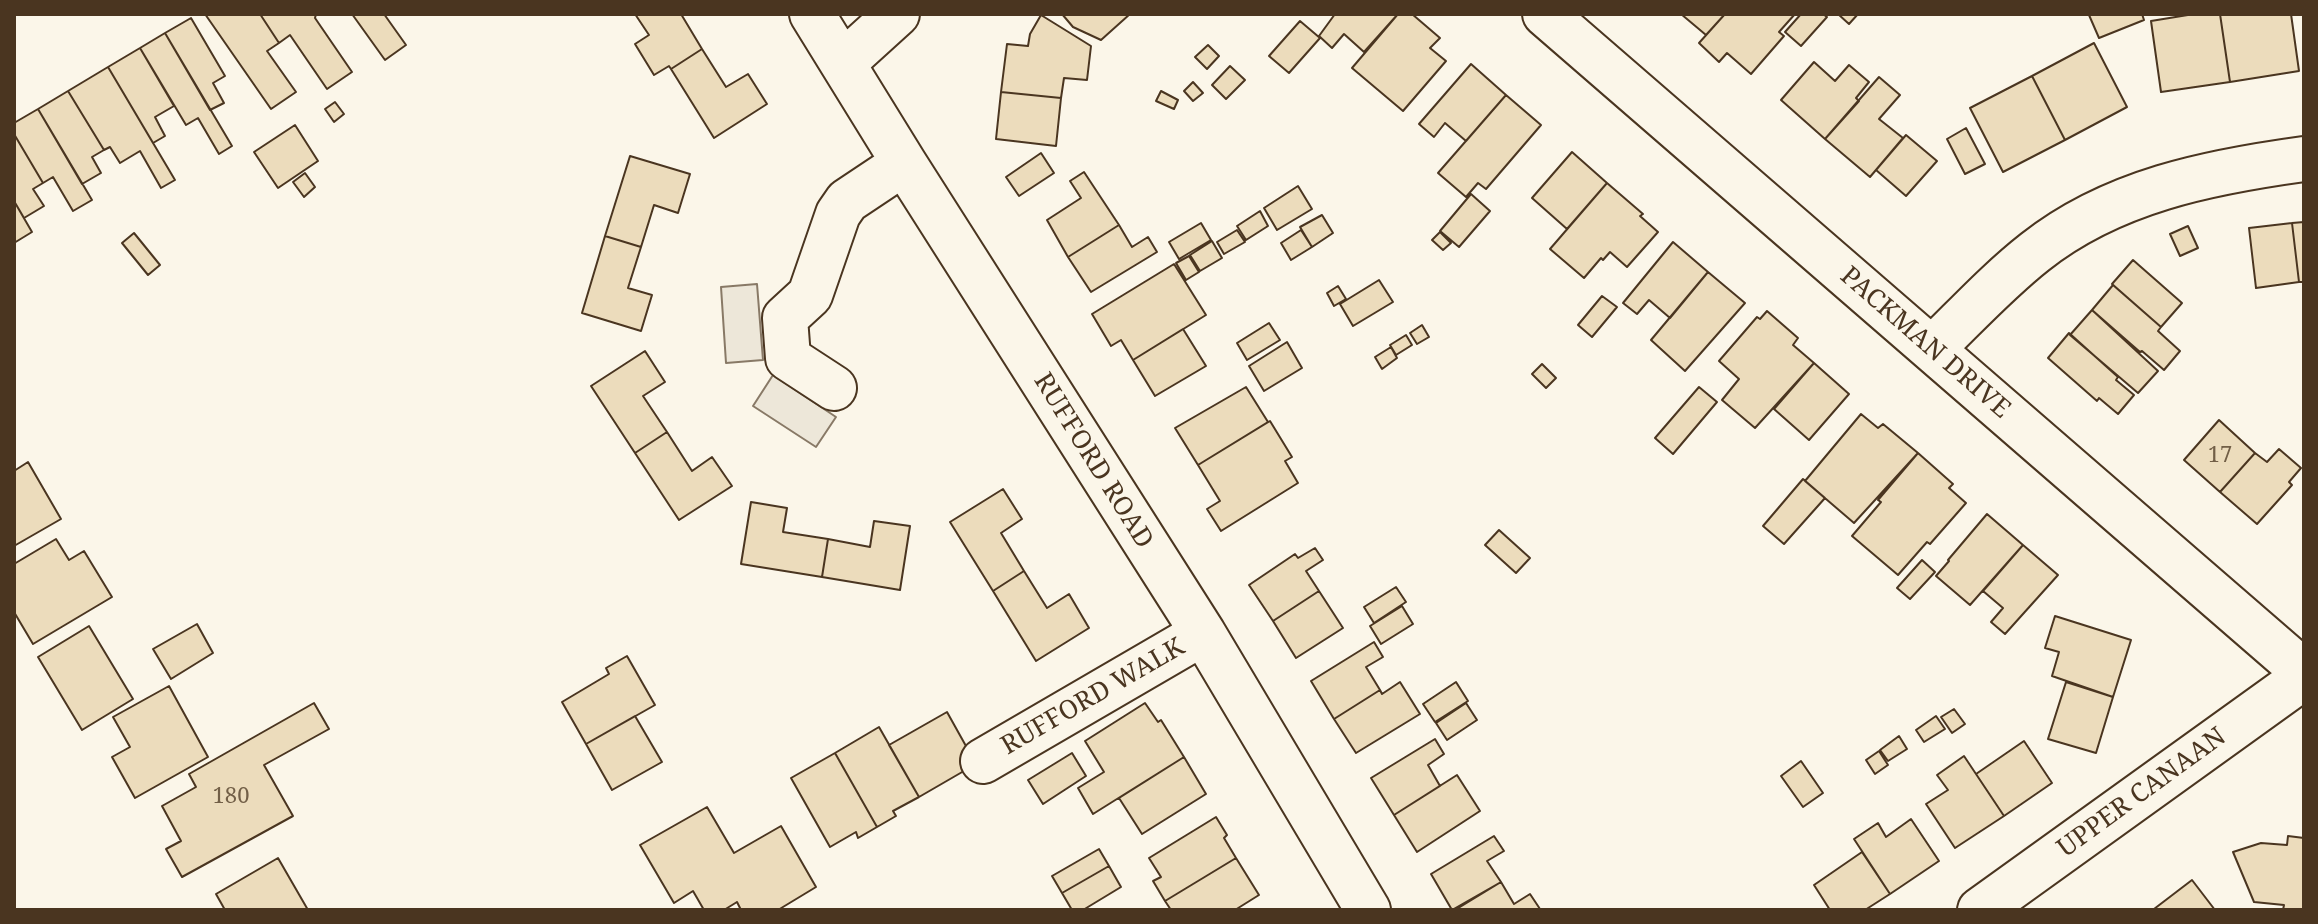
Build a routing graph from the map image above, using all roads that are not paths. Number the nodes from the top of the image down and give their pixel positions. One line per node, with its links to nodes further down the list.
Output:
1 (812, 14): 4 (street, RUFFORD ROAD)
2 (897, 14): 4 (street)
3 (1545, 14): 7 (street, PACKMAN DRIVE)
4 (843, 63): 6 (street, RUFFORD ROAD)
5 (2304, 159): 7 (street)
6 (904, 163): 8 (street); 9 (street, RUFFORD ROAD)
7 (1932, 349): 10 (street, PACKMAN DRIVE)
8 (834, 388)
9 (1203, 633): 11 (street, RUFFORD WALK); 12 (street, RUFFORD ROAD)
10 (2304, 674): 13 (street, UPPER CANAAN)
11 (983, 761)
12 (1368, 910)
13 (1980, 910)

